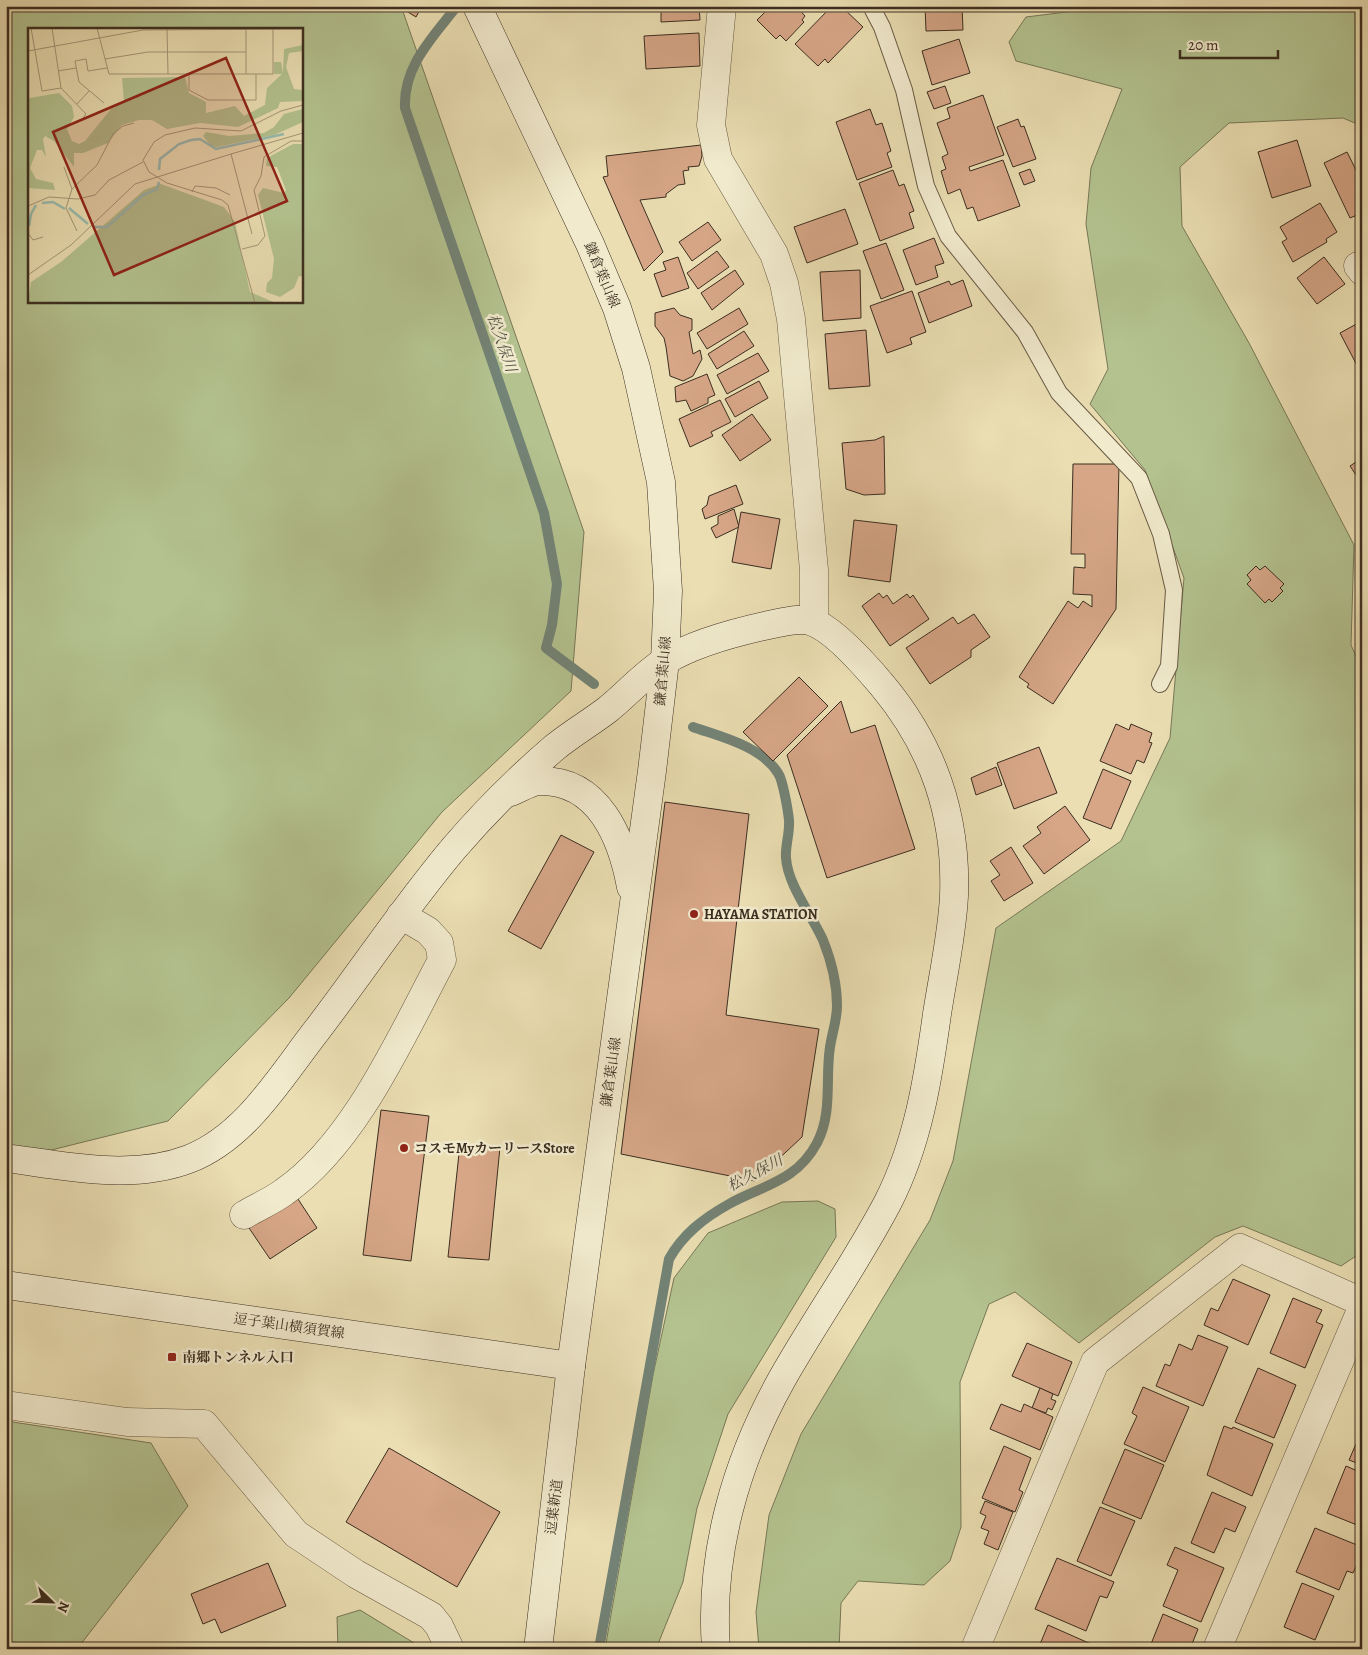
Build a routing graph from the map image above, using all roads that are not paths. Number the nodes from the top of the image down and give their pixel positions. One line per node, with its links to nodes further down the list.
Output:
1 (477, 6): 5 (street, 鎌倉葉山線)
2 (722, 6): 4 (street)
3 (870, 6): 6 (lane)
4 (814, 622): 5 (street); 19 (street)
5 (665, 661): 7 (street); 8 (street, 鎌倉葉山線)
6 (1160, 684)
7 (507, 794): 8 (street); 9 (street)
8 (634, 903): 15 (street, 鎌倉葉山線)
9 (401, 915): 10 (street); 11 (street)
10 (6, 1158)
11 (244, 1214)
12 (6, 1285): 15 (street, 逗子葉山横須賀線)
13 (1362, 1302): 20 (street)
14 (1362, 1308): 21 (street)
15 (571, 1366): 18 (street, 逗葉新道)
16 (6, 1405): 17 (street)
17 (450, 1649)
18 (538, 1649)
19 (716, 1649)
20 (975, 1649)
21 (1217, 1649)

